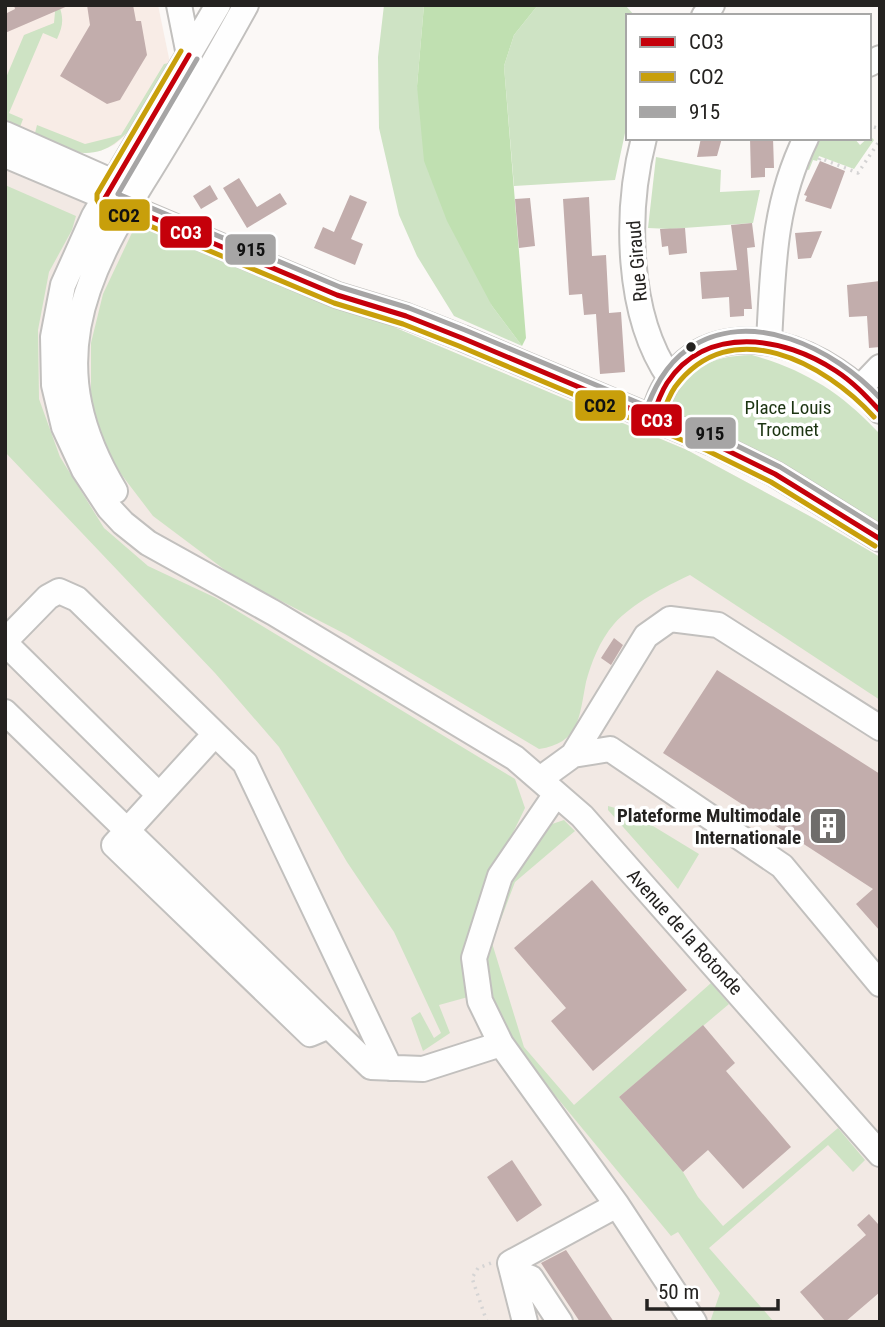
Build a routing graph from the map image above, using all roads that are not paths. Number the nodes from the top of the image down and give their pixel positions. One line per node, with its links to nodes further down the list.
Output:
1 (179, 5): 4 (street)
2 (218, 5): 4 (street)
3 (246, 5): 5 (street)
4 (189, 55): 5 (street); 10 (street)
5 (196, 92): 10 (street)
6 (5, 134): 10 (street)
7 (643, 140): 13 (street, Rue Giraud)
8 (805, 140): 11 (street)
9 (5, 155): 10 (street)
10 (120, 194): 16 (street); 23 (street, Avenue de la Rotonde)
11 (769, 342): 13 (street); 14 (street)
12 (880, 367): 14 (street)
13 (670, 378): 16 (street)
14 (859, 389): 15 (street)
15 (880, 411)
16 (652, 418): 17 (street)
17 (880, 539)
18 (5, 642): 21 (street); 24 (street)
19 (5, 712): 25 (street)
20 (880, 728): 22 (street)
21 (215, 734): 24 (street); 28 (street)
22 (573, 755): 23 (street); 26 (street)
23 (548, 787): 27 (street); 29 (street, Avenue de la Rotonde)
24 (159, 795): 25 (street)
25 (127, 830): 28 (street)
26 (880, 984)
27 (501, 1044): 28 (street); 30 (street)
28 (390, 1068)
29 (880, 1154)
30 (617, 1205): 31 (street); 34 (street)
31 (511, 1267): 32 (street); 33 (street)
32 (526, 1322)
33 (560, 1322)
34 (694, 1322)

